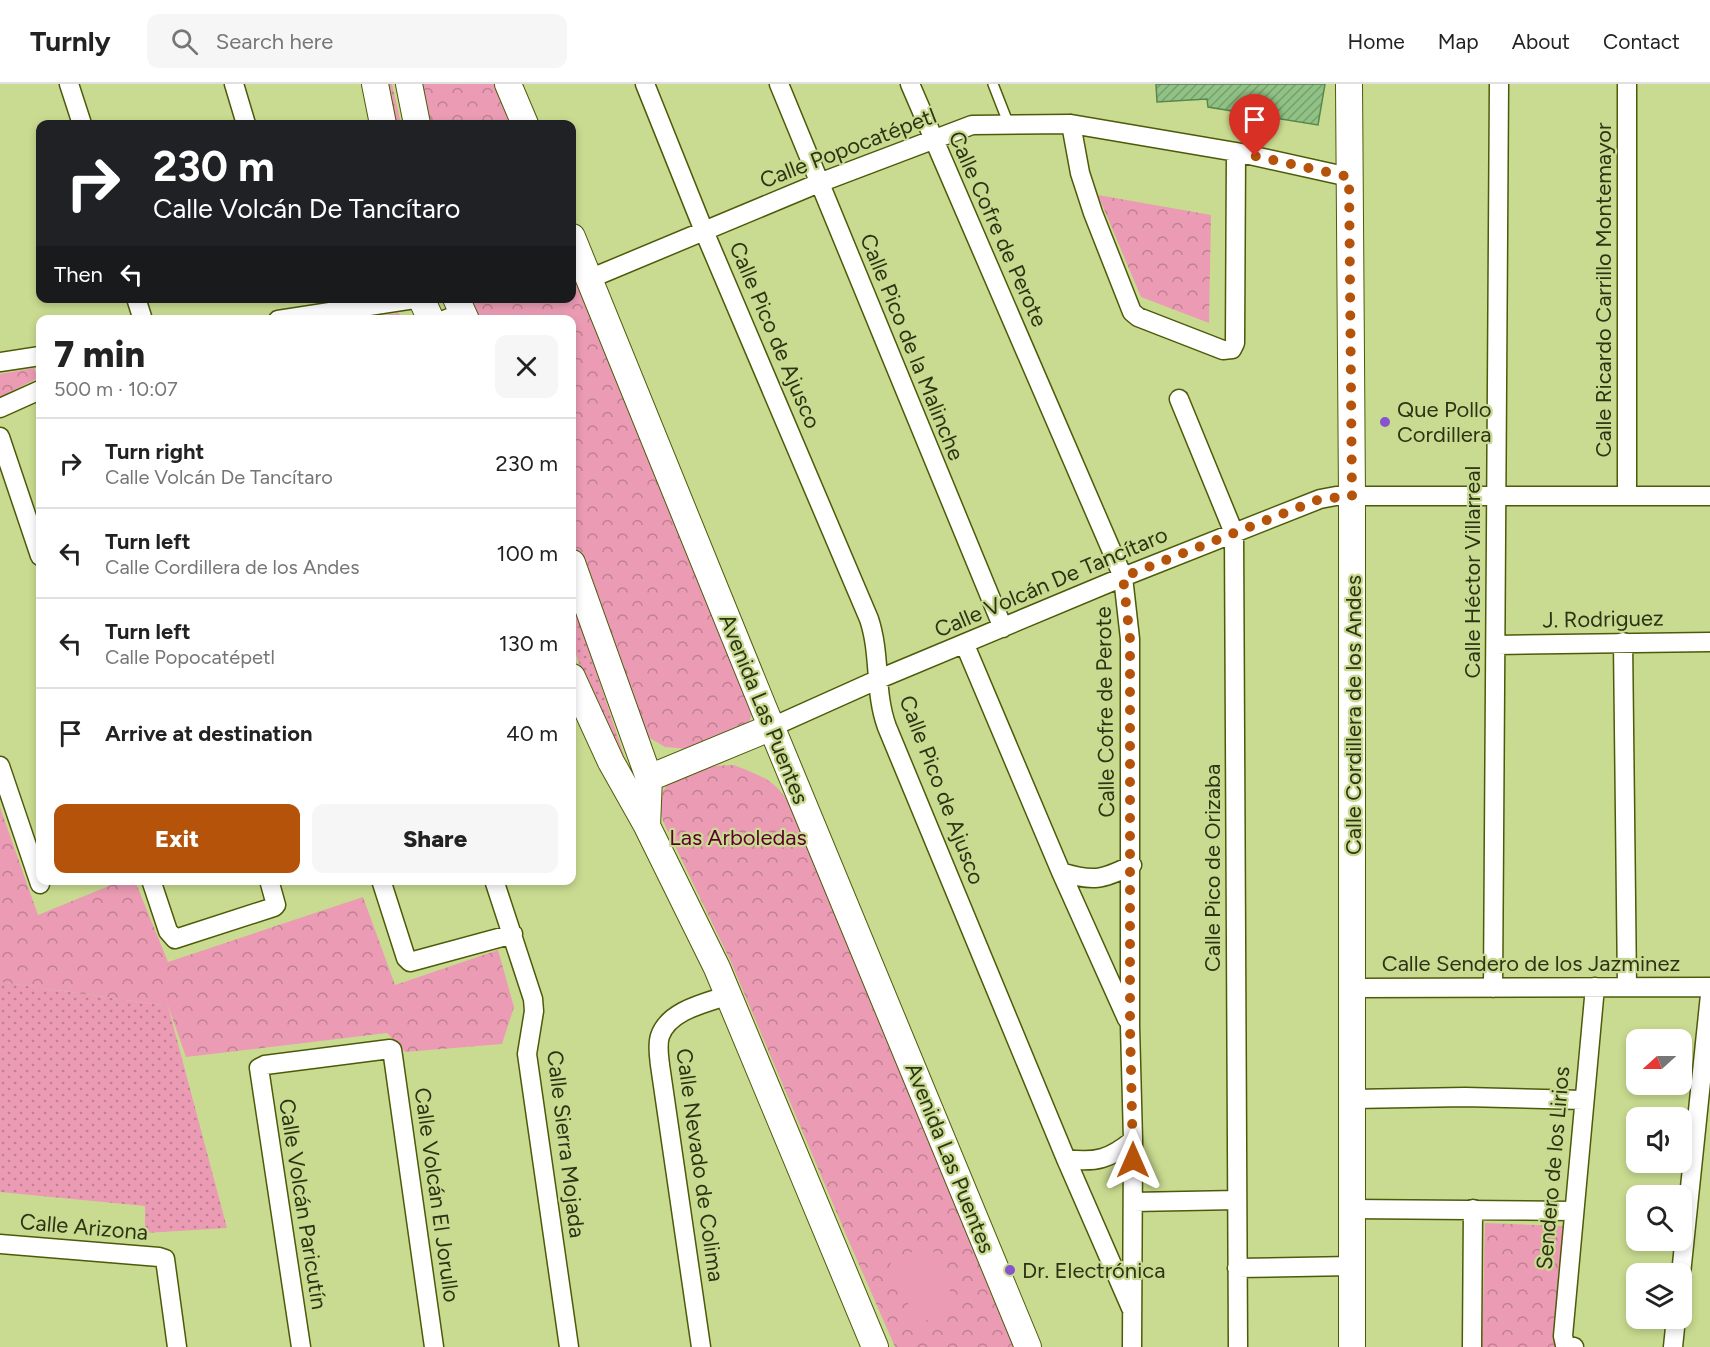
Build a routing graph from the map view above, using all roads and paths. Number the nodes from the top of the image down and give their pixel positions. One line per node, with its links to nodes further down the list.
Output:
1 (69, 84): 13 (street)
2 (234, 84): 14 (street)
3 (375, 84): 15 (street)
4 (409, 84): 16 (street)
5 (508, 84): 17 (street)
6 (645, 84): 24 (street, Calle Pico de Ajusco)
7 (779, 84): 23 (street, Calle Pico de la Malinche)
8 (910, 84): 20 (street, Calle Cofre de Perote)
9 (993, 84): 19 (lane)
10 (1348, 84): 22 (street, Calle Cordillera de los Andes)
11 (1499, 84): 39 (street, Calle Héctor Villarreal)
12 (1627, 84): 37 (street, Calle Ricardo Carrillo Montemayor)
13 (81, 120)
14 (245, 120)
15 (382, 120)
16 (416, 120)
17 (523, 120)
18 (1071, 124): 19 (street, Calle Popocatépetl); 21 (street, Calle Popocatépetl); 21 (street)
19 (1009, 125): 20 (street, Calle Popocatépetl)
20 (933, 140): 23 (street, Calle Popocatépetl); 43 (street, Calle Cofre de Perote)
21 (1236, 152): 22 (street, Calle Popocatépetl)
22 (1349, 177): 36 (street, Calle Cordillera de los Andes)
23 (819, 183): 24 (street, Calle Popocatépetl); 44 (street, Calle Pico de la Malinche)
24 (704, 231): 26 (street, Calle Popocatépetl); 49 (street, Calle Pico de Ajusco)
25 (576, 247): 26 (street, Avenida Las Puentes)
26 (589, 279): 51 (street, Avenida Las Puentes)
27 (354, 303): 28 (street)
28 (301, 307): 29 (street)
29 (287, 315)
30 (36, 357): 31 (street)
31 (0, 362)
32 (36, 392): 34 (street)
33 (1179, 399): 40 (street, Calle Pico de Orizaba)
34 (0, 408)
35 (0, 437): 41 (street)
36 (1352, 496): 39 (street, Calle Volcán De Tancítaro); 40 (street, Calle Volcán De Tancítaro); 66 (street, Calle Cordillera de los Andes)
37 (1627, 496): 38 (street, Calle Volcán De Tancítaro); 39 (street, Calle Volcán De Tancítaro)
38 (1710, 496)
39 (1496, 497): 48 (street, Calle Héctor Villarreal)
40 (1234, 533): 43 (street, Calle Volcán De Tancítaro); 76 (street, Calle Pico de Orizaba)
41 (36, 544)
42 (576, 574): 53 (street)
43 (1123, 577): 44 (street, Calle Volcán De Tancítaro); 55 (street, Calle Cofre de Perote)
44 (1003, 628): 47 (street, Calle Volcán De Tancítaro)
45 (1623, 642): 46 (street, J. Rodriguez); 48 (street, J. Rodriguez); 63 (street)
46 (1710, 642)
47 (965, 645): 49 (street, Calle Volcán De Tancítaro); 57 (street)
48 (1496, 645): 67 (street, Calle Héctor Villarreal)
49 (879, 680): 51 (street, Calle Volcán De Tancítaro); 75 (street, Calle Pico de Ajusco)
50 (576, 686): 54 (street)
51 (772, 727): 53 (street); 93 (street, Avenida Las Puentes)
52 (0, 766): 56 (street)
53 (649, 778): 54 (street)
54 (647, 826): 68 (street)
55 (1132, 866): 57 (street); 70 (street, Calle Cofre de Perote)
56 (36, 872)
57 (1061, 872): 70 (street)
58 (153, 885): 59 (street)
59 (270, 885)
60 (383, 885): 62 (street)
61 (497, 885): 62 (street, Calle Sierra Mojada)
62 (513, 934): 90 (street, Calle Sierra Mojada)
63 (1627, 986): 64 (street, Calle Sendero de los Jazminez); 65 (street, Calle Sendero de los Jazminez)
64 (1595, 987): 67 (street, Calle Sendero de los Jazminez); 73 (street, Sendero de los Lirios)
65 (1710, 987)
66 (1353, 988): 67 (street, Calle Sendero de los Jazminez); 72 (street, Calle Cordillera de los Andes)
67 (1493, 988)
68 (729, 995): 91 (street, Calle Nevado de Colima); 92 (street)
69 (1710, 995): 82 (street)
70 (1130, 1026): 74 (street, Calle Cofre de Perote)
71 (392, 1050): 88 (street, Calle Volcán Paricutín); 89 (street, Calle Volcán El Jorullo)
72 (1353, 1099): 73 (street); 78 (street, Calle Cordillera de los Andes)
73 (1583, 1100): 80 (street, Sendero de los Lirios)
74 (1133, 1140): 75 (street); 77 (street, Calle Cofre de Perote)
75 (1066, 1159): 85 (street, Calle Pico de Ajusco)
76 (1237, 1200): 77 (street); 84 (street, Calle Pico de Orizaba)
77 (1133, 1202): 85 (street, Calle Cofre de Perote)
78 (1352, 1209): 79 (street); 83 (street, Calle Cordillera de los Andes)
79 (1473, 1209): 80 (street); 97 (street)
80 (1573, 1211): 98 (street, Sendero de los Lirios)
81 (0, 1244): 87 (street, Calle Arizona)
82 (1682, 1263)
83 (1352, 1266): 84 (street); 96 (street, Calle Cordillera de los Andes)
84 (1238, 1268): 95 (street, Calle Pico de Orizaba)
85 (1131, 1308): 94 (street, Calle Cofre de Perote)
86 (1675, 1329): 99 (street)
87 (177, 1347)
88 (301, 1347)
89 (434, 1347)
90 (569, 1347)
91 (701, 1347)
92 (875, 1347)
93 (1028, 1347)
94 (1132, 1347)
95 (1238, 1347)
96 (1352, 1347)
97 (1472, 1347)
98 (1574, 1347)
99 (1673, 1347)

